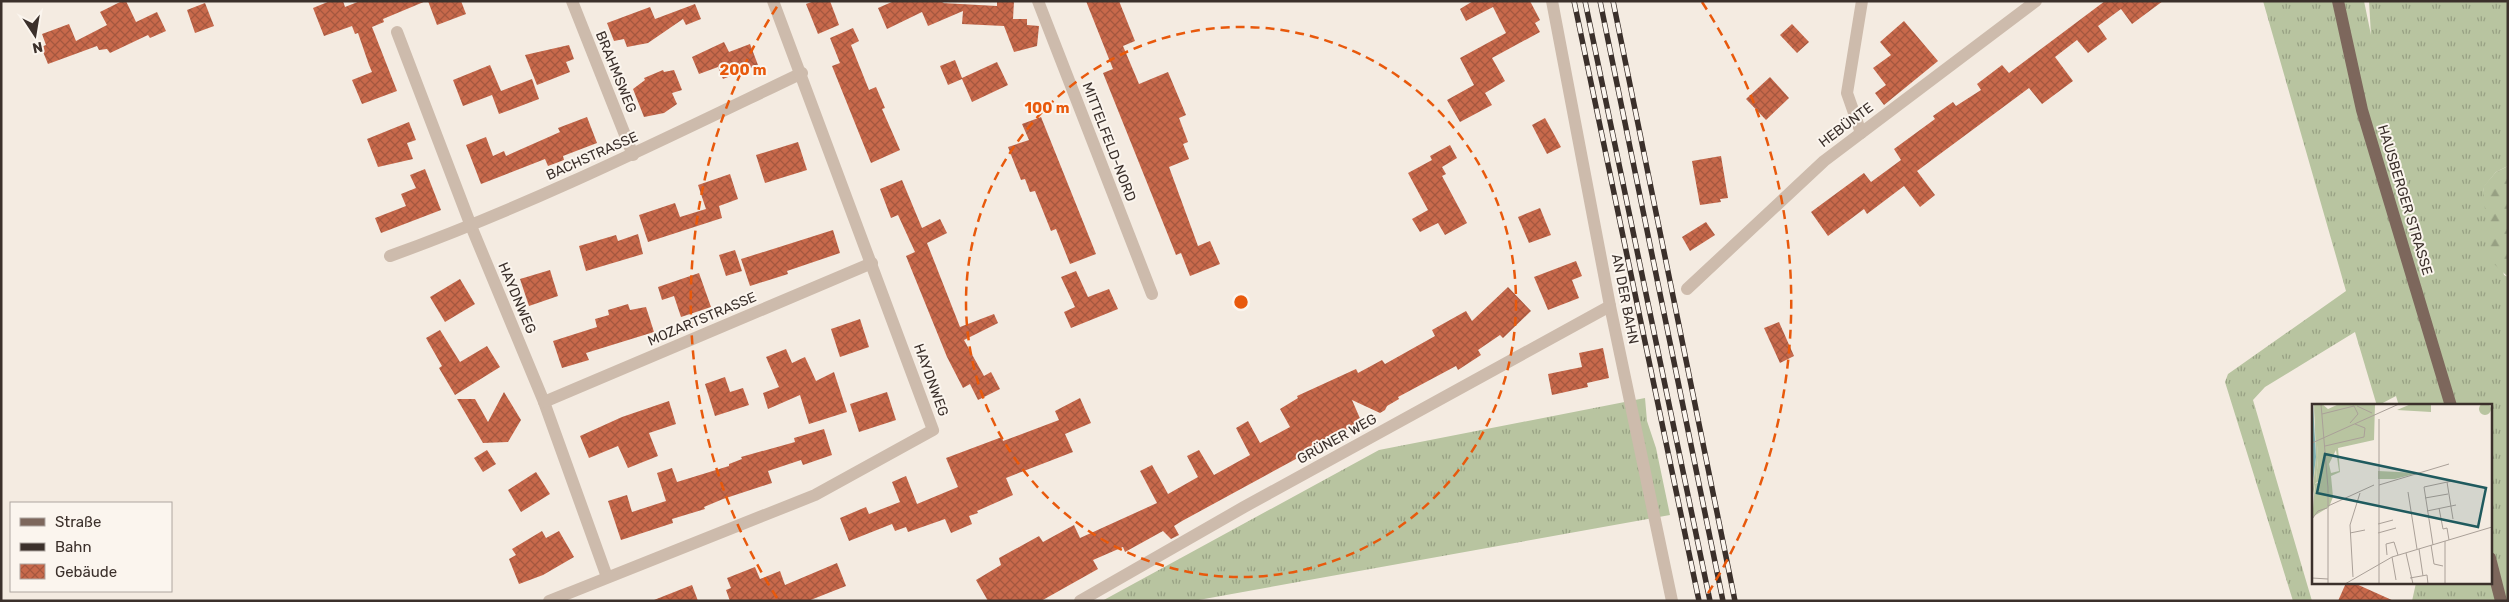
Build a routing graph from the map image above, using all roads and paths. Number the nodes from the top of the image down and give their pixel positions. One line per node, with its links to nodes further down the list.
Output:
1 (572, 1): 11 (street, BRAHMSWEG)
2 (1038, 1): 16 (street, MITTELFELD-NORD)
3 (1552, 1): 17 (street, AN DER BAHN)
4 (1862, 1): 10 (street)
5 (2036, 1): 10 (street, HEBÜNTE)
6 (2338, 1): 19 (main road, HAUSBERGER STRASSE)
7 (777, 2): 9 (street, HAYDNWEG)
8 (397, 32): 12 (street, HAYDNWEG)
9 (802, 73): 11 (street, BACHSTRASSE); 14 (street, HAYDNWEG)
10 (1861, 133): 15 (street, HEBÜNTE)
11 (633, 154): 12 (street, BACHSTRASSE)
12 (471, 226): 13 (street, BACHSTRASSE); 18 (street, HAYDNWEG)
13 (390, 256)
14 (872, 263): 18 (street, MOZARTSTRASSE); 21 (street, HAYDNWEG)
15 (1688, 289)
16 (1152, 294)
17 (1610, 306): 23 (street, GRÜNER WEG); 24 (street, AN DER BAHN)
18 (544, 402): 21 (street, HAYDNWEG)
19 (2450, 404)
20 (2492, 566): 25 (main road)
21 (607, 577): 22 (street, HAYDNWEG)
22 (549, 601)
23 (1080, 601)
24 (1672, 601)
25 (2501, 601)

